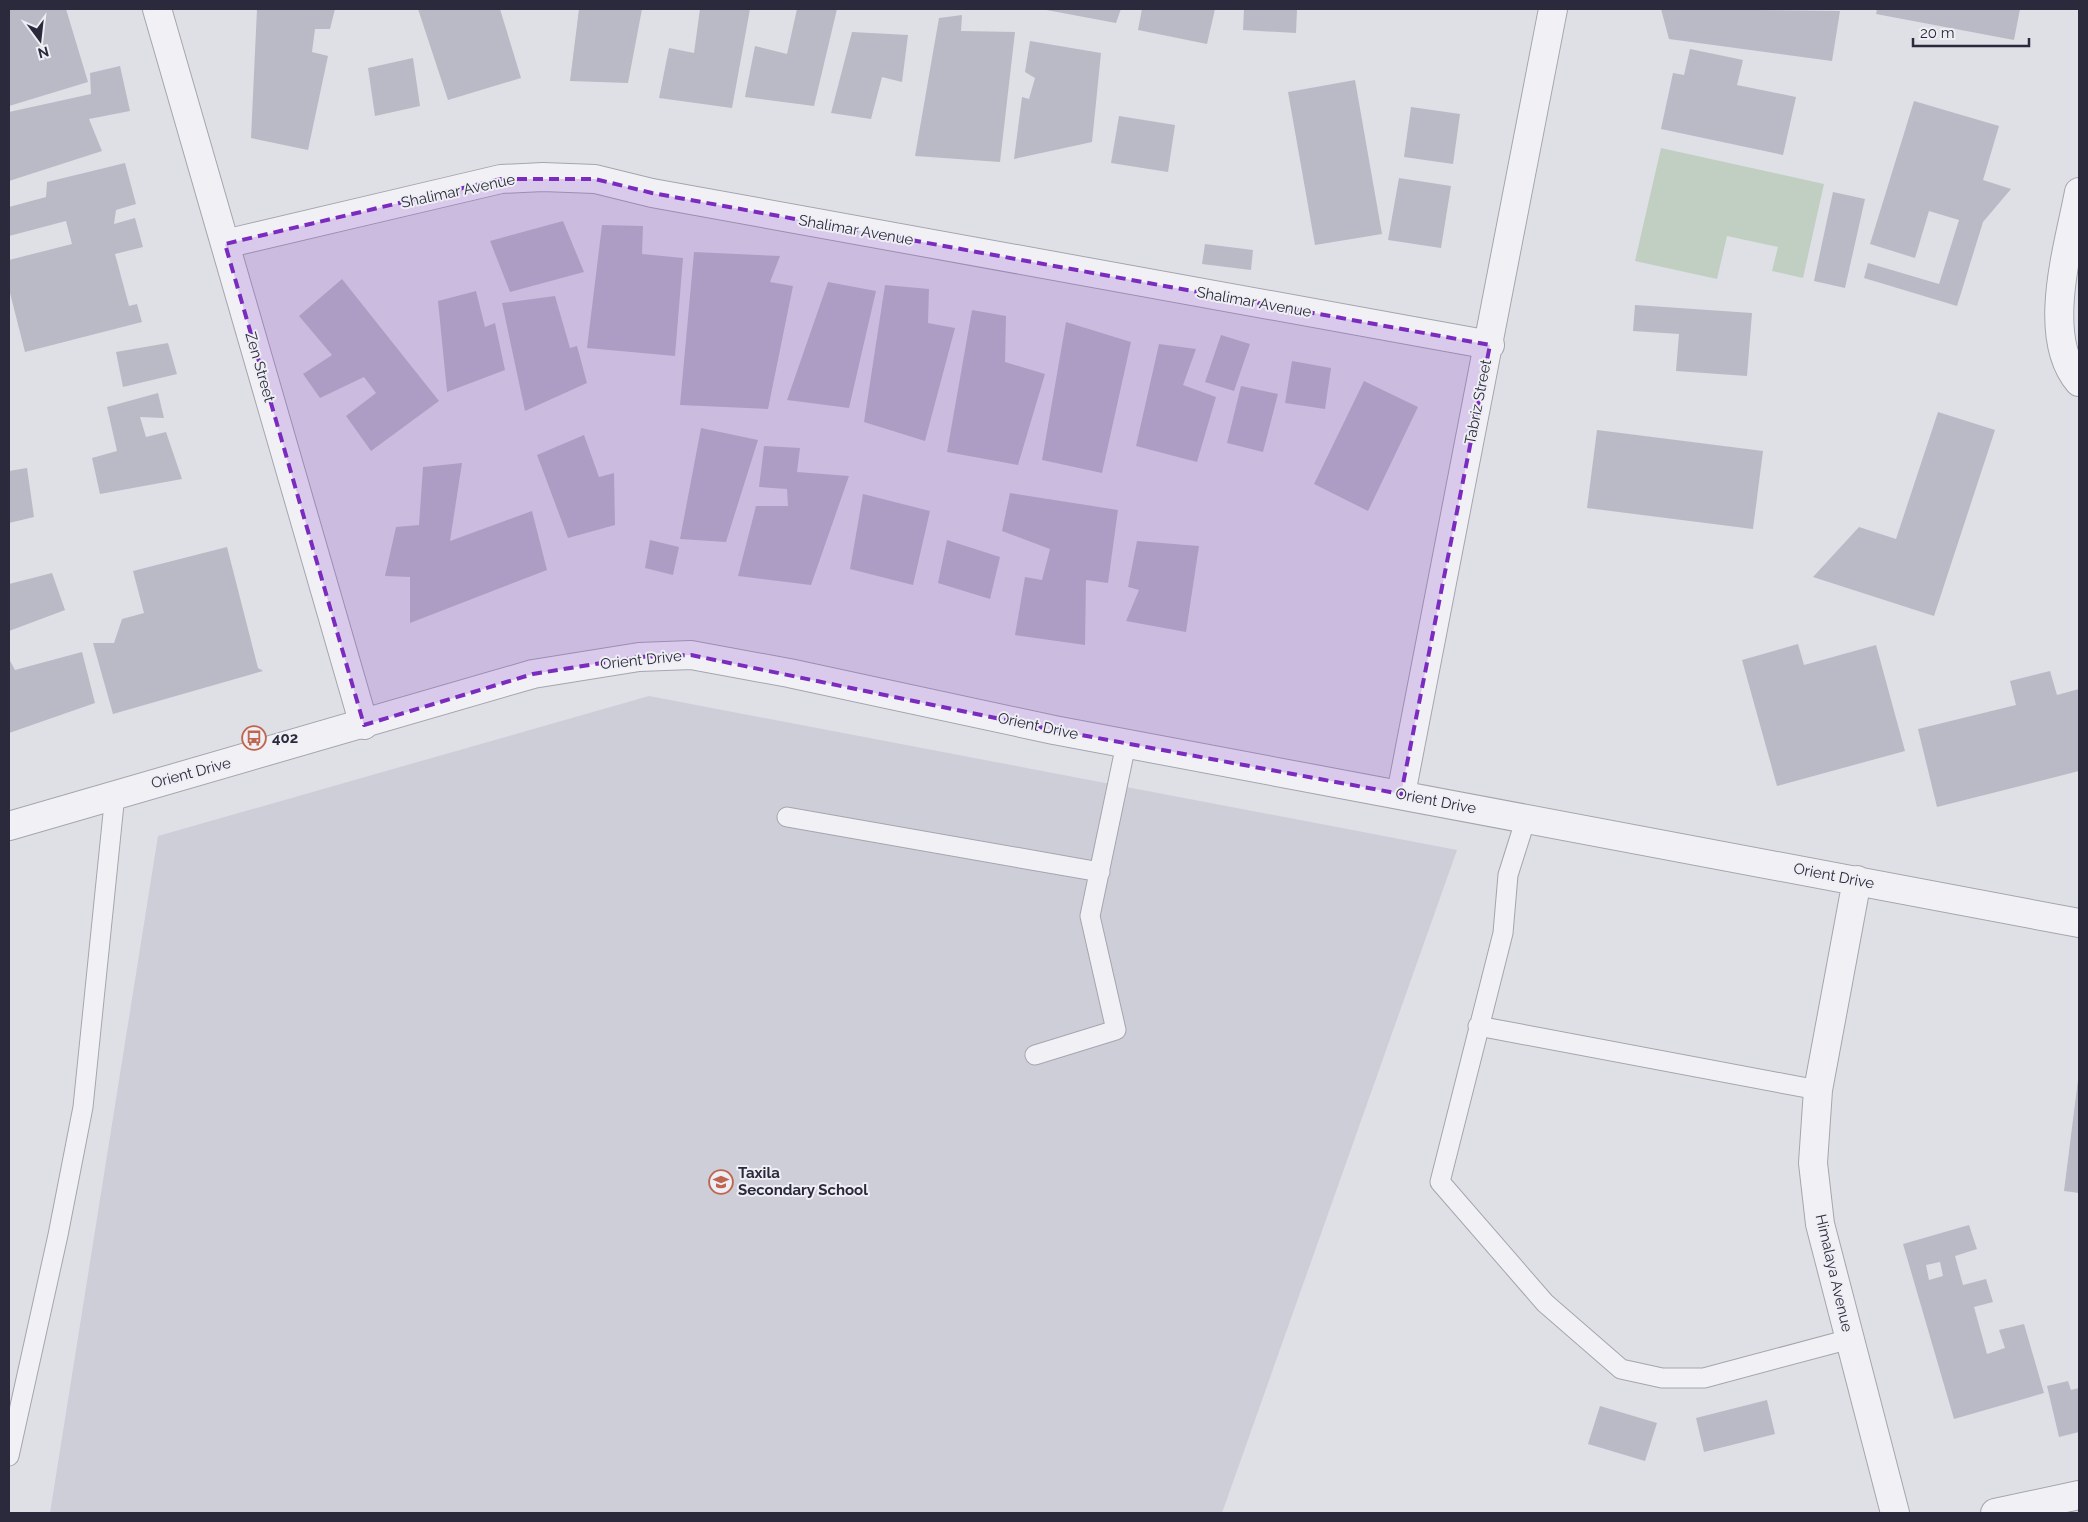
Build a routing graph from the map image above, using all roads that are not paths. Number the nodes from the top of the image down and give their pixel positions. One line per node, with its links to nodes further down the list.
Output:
1 (157, 9): 4 (street, Zen Street)
2 (1553, 9): 5 (street, Tabriz Street)
3 (2079, 192): 6 (street)
4 (225, 244): 5 (street, Shalimar Avenue); 7 (street, Zen Street)
5 (1490, 345): 10 (street, Tabriz Street)
6 (2079, 382)
7 (364, 725): 8 (street, Orient Drive); 9 (street, Orient Drive)
8 (1126, 744): 10 (street, Orient Drive); 14 (lane)
9 (115, 794): 13 (street, Orient Drive); 21 (lane)
10 (1401, 794): 12 (street, Orient Drive)
11 (787, 817): 14 (lane)
12 (1526, 818): 15 (street, Orient Drive); 17 (lane)
13 (9, 826)
14 (1100, 872): 18 (lane)
15 (1857, 880): 16 (street, Orient Drive); 19 (street, Himalaya Avenue)
16 (2079, 924)
17 (1478, 1026): 19 (lane); 20 (lane)
18 (1035, 1055)
19 (1818, 1090): 20 (street, Himalaya Avenue)
20 (1850, 1339): 23 (street, Himalaya Avenue)
21 (9, 1456)
22 (2079, 1495): 24 (street)
23 (1895, 1513)
24 (1995, 1513)

